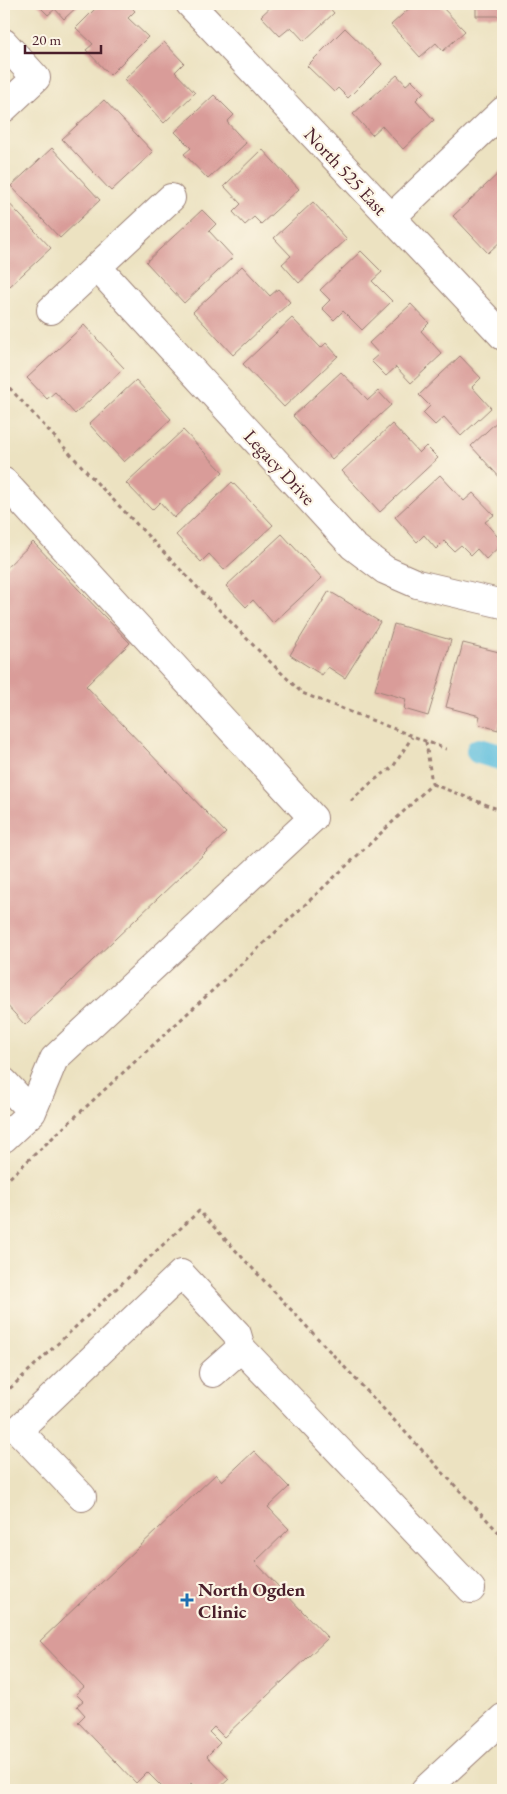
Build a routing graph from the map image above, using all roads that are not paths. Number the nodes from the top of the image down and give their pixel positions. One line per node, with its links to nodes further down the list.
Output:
1 (190, 4): 6 (street, North 525 East)
2 (4, 43): 3 (street)
3 (4, 108)
4 (503, 111): 6 (street)
5 (171, 198): 7 (street)
6 (391, 218): 9 (street, North 525 East)
7 (96, 267): 8 (street); 11 (street, Legacy Drive)
8 (51, 310)
9 (503, 336)
10 (4, 482): 13 (street)
11 (503, 604)
12 (4, 1082): 13 (street)
13 (32, 1112): 14 (street)
14 (4, 1138)
15 (240, 1348): 16 (street); 17 (street); 18 (street)
16 (213, 1374)
17 (82, 1497)
18 (471, 1589)
19 (503, 1718): 20 (street)
20 (425, 1790)

